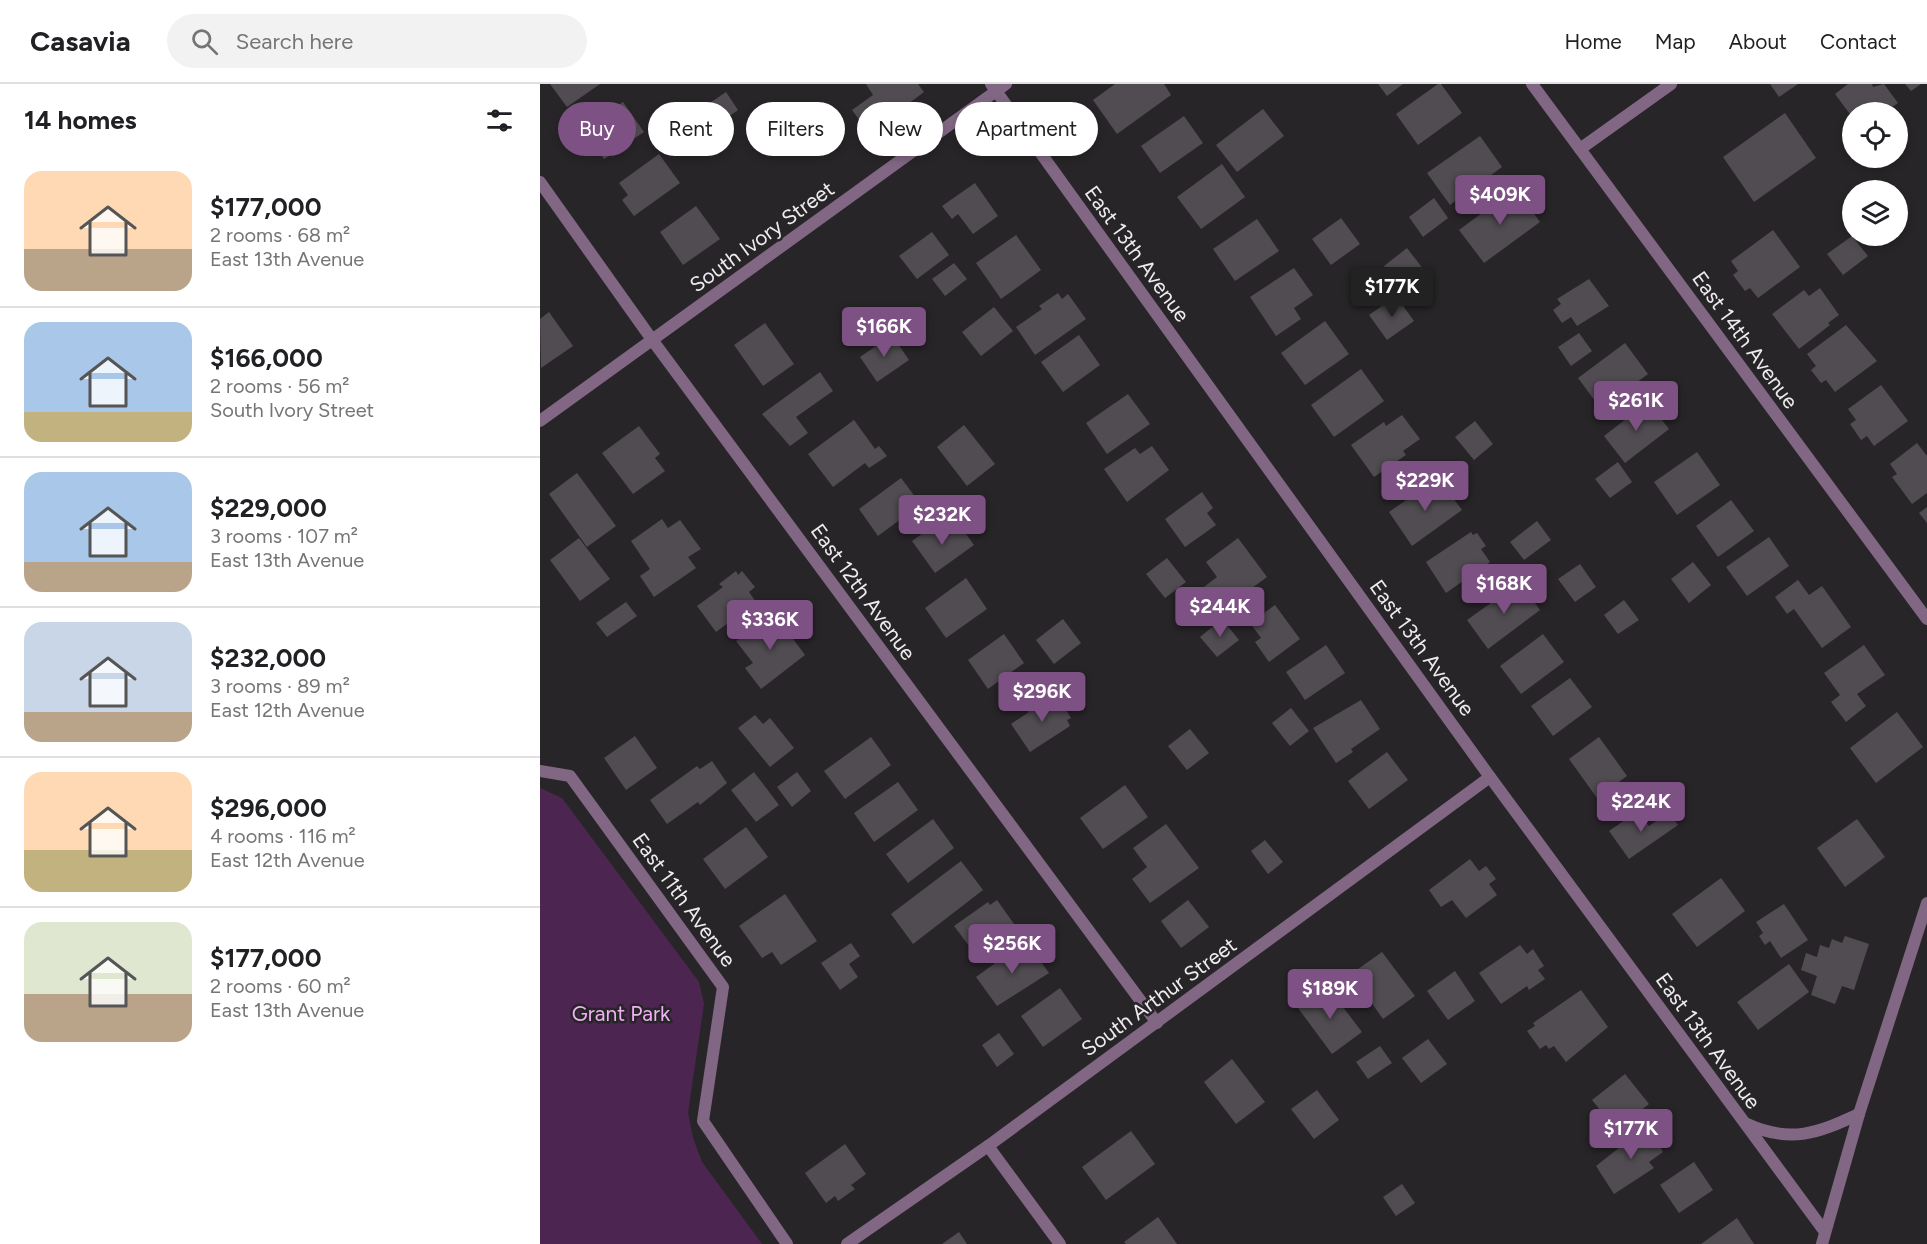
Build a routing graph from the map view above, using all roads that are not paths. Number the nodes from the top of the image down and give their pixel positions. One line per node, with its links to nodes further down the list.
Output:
1 (1532, 84): 4 (street, East 14th Avenue)
2 (1671, 84): 4 (street)
3 (998, 86): 6 (street, South Ivory Street); 10 (street, East 13th Avenue)
4 (1580, 149): 8 (street, East 14th Avenue)
5 (540, 182): 6 (street, East 12th Avenue)
6 (653, 341): 7 (street, South Ivory Street); 12 (street, East 12th Avenue)
7 (540, 421)
8 (1927, 620)
9 (540, 771): 17 (street, East 11th Avenue)
10 (1490, 777): 12 (street, South Arthur Street); 14 (street, East 13th Avenue)
11 (1927, 903): 13 (street)
12 (1157, 1023): 15 (street, South Arthur Street)
13 (1859, 1114): 14 (street); 16 (street)
14 (1744, 1122): 16 (street, East 13th Avenue)
15 (988, 1146): 18 (street, South Arthur Street); 19 (street)
16 (1823, 1238)
17 (787, 1244)
18 (847, 1244)
19 (1060, 1244)

